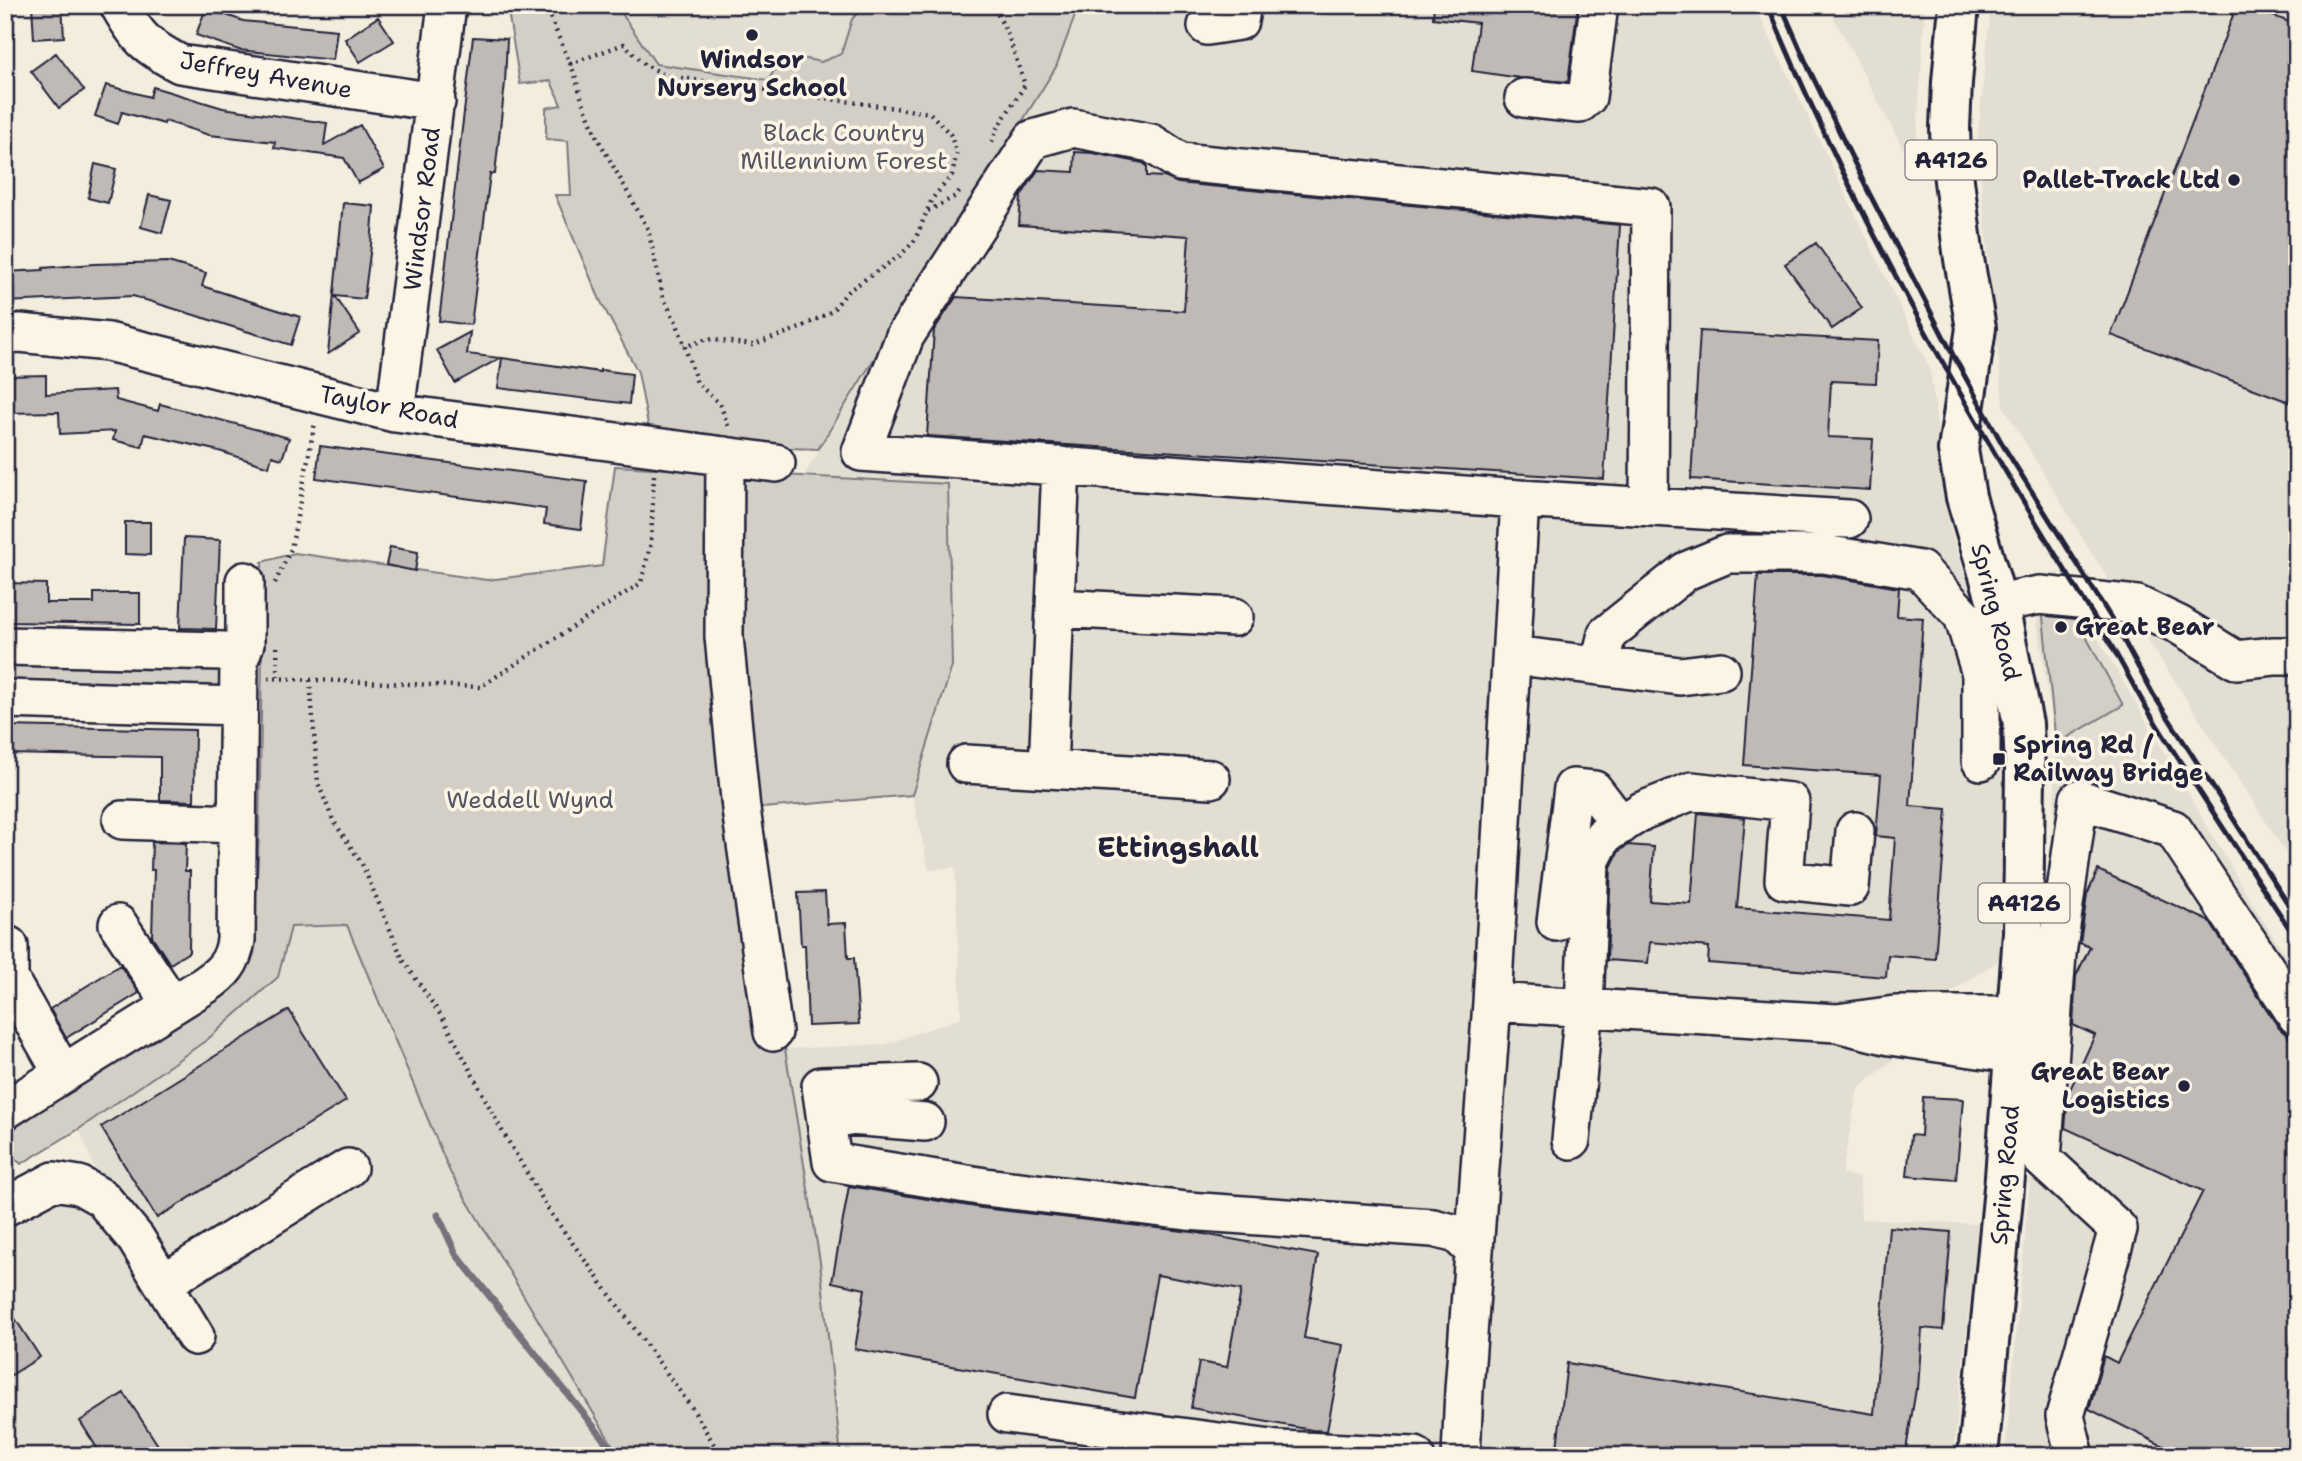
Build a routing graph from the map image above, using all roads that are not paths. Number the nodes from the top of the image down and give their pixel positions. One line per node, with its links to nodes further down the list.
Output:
1 (119, 5): 8 (street, Jeffrey Avenue)
2 (447, 5): 8 (street, Windsor Road)
3 (1242, 5): 6 (street)
4 (1599, 5): 7 (street)
5 (1959, 5): 18 (main road, Spring Road / A4126)
6 (1207, 26)
7 (1524, 98)
8 (436, 102): 10 (street, Windsor Road)
9 (5, 334): 10 (street, Taylor Road)
10 (396, 413): 11 (street, Taylor Road)
11 (725, 456): 12 (street, Taylor Road); 45 (street)
12 (776, 463)
13 (1061, 466): 14 (street); 15 (street); 19 (street)
14 (1520, 499): 15 (street); 22 (street)
15 (1649, 507): 16 (street)
16 (1849, 519)
17 (260, 589): 26 (street)
18 (1997, 603): 23 (street); 42 (main road, Spring Road / A4126)
19 (1055, 608): 20 (street); 30 (street)
20 (1234, 617)
21 (5, 646): 26 (street)
22 (1511, 655): 24 (street); 39 (street)
23 (2297, 656)
24 (1599, 666): 25 (street); 28 (street)
25 (1721, 671)
26 (239, 681): 27 (street); 33 (street)
27 (5, 699)
28 (1981, 761)
29 (966, 764): 30 (street)
30 (1048, 769): 31 (street)
31 (1211, 779)
32 (122, 820): 33 (street)
33 (237, 824): 40 (street)
34 (1621, 825): 35 (street); 36 (street); 41 (street)
35 (1855, 831)
36 (1556, 922)
37 (118, 924): 40 (street)
38 (9, 946): 47 (street)
39 (1492, 1002): 41 (street); 55 (street)
40 (172, 1005): 47 (street)
41 (1584, 1007): 44 (street); 52 (street)
42 (2016, 1015): 44 (street); 46 (main road, Spring Road / A4126)
43 (2297, 1016): 62 (street)
44 (1837, 1023): 46 (street)
45 (773, 1032)
46 (2013, 1054): 61 (main road, Spring Road / A4126)
47 (63, 1074): 49 (street)
48 (918, 1083): 50 (street)
49 (5, 1110)
50 (825, 1114): 51 (street); 55 (street)
51 (925, 1122)
52 (1571, 1140)
53 (348, 1168): 56 (street)
54 (7, 1202): 56 (street)
55 (1474, 1251): 60 (street)
56 (163, 1283): 57 (street)
57 (195, 1336)
58 (1007, 1414): 59 (street)
59 (1415, 1456)
60 (1461, 1456)
61 (1978, 1456)
62 (2075, 1456)

